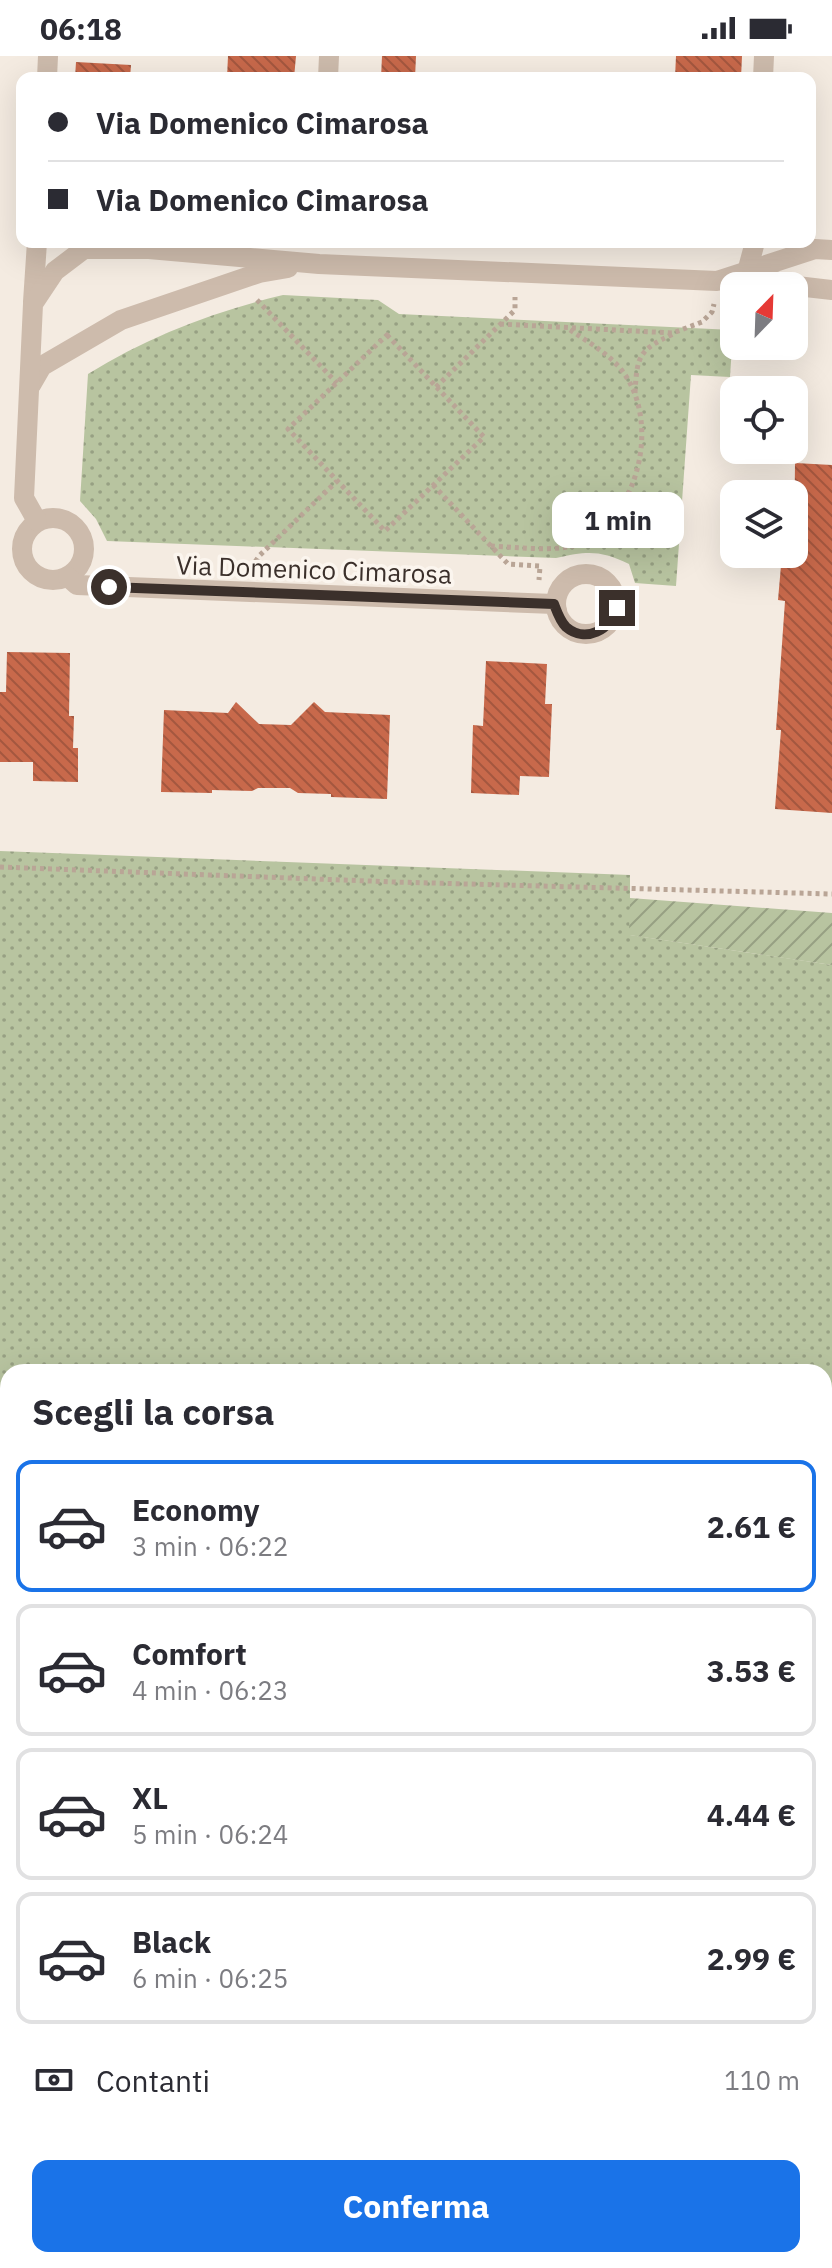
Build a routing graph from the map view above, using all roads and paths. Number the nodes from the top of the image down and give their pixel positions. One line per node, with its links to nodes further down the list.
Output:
1 (37, 248): 13 (street)
2 (320, 248): 5 (street)
3 (753, 248): 6 (street)
4 (832, 250): 6 (street)
5 (319, 264): 7 (street); 8 (street); 13 (street)
6 (747, 272)
7 (515, 273): 10 (street); 14 (path)
8 (237, 280): 17 (path); 18 (street)
9 (720, 280): 10 (street)
10 (717, 281): 16 (path)
11 (808, 287): 12 (street)
12 (832, 290)
13 (33, 304): 18 (street)
14 (500, 324): 15 (path); 19 (path)
15 (567, 328): 16 (path); 20 (path)
16 (673, 333): 20 (path)
17 (337, 383): 19 (path); 21 (path)
18 (31, 385): 23 (street)
19 (436, 387): 22 (path)
20 (635, 394): 24 (path)
21 (337, 481): 22 (path); 26 (path)
22 (433, 485): 24 (path)
23 (37, 521): 25 (street, Via Domenico Cimarosa); 25 (street)
24 (491, 546): 27 (path)
25 (68, 577): 26 (street, Via Domenico Cimarosa)
26 (236, 591): 27 (street, Via Domenico Cimarosa)
27 (547, 608)
28 (0, 867): 29 (path)
29 (832, 894)

